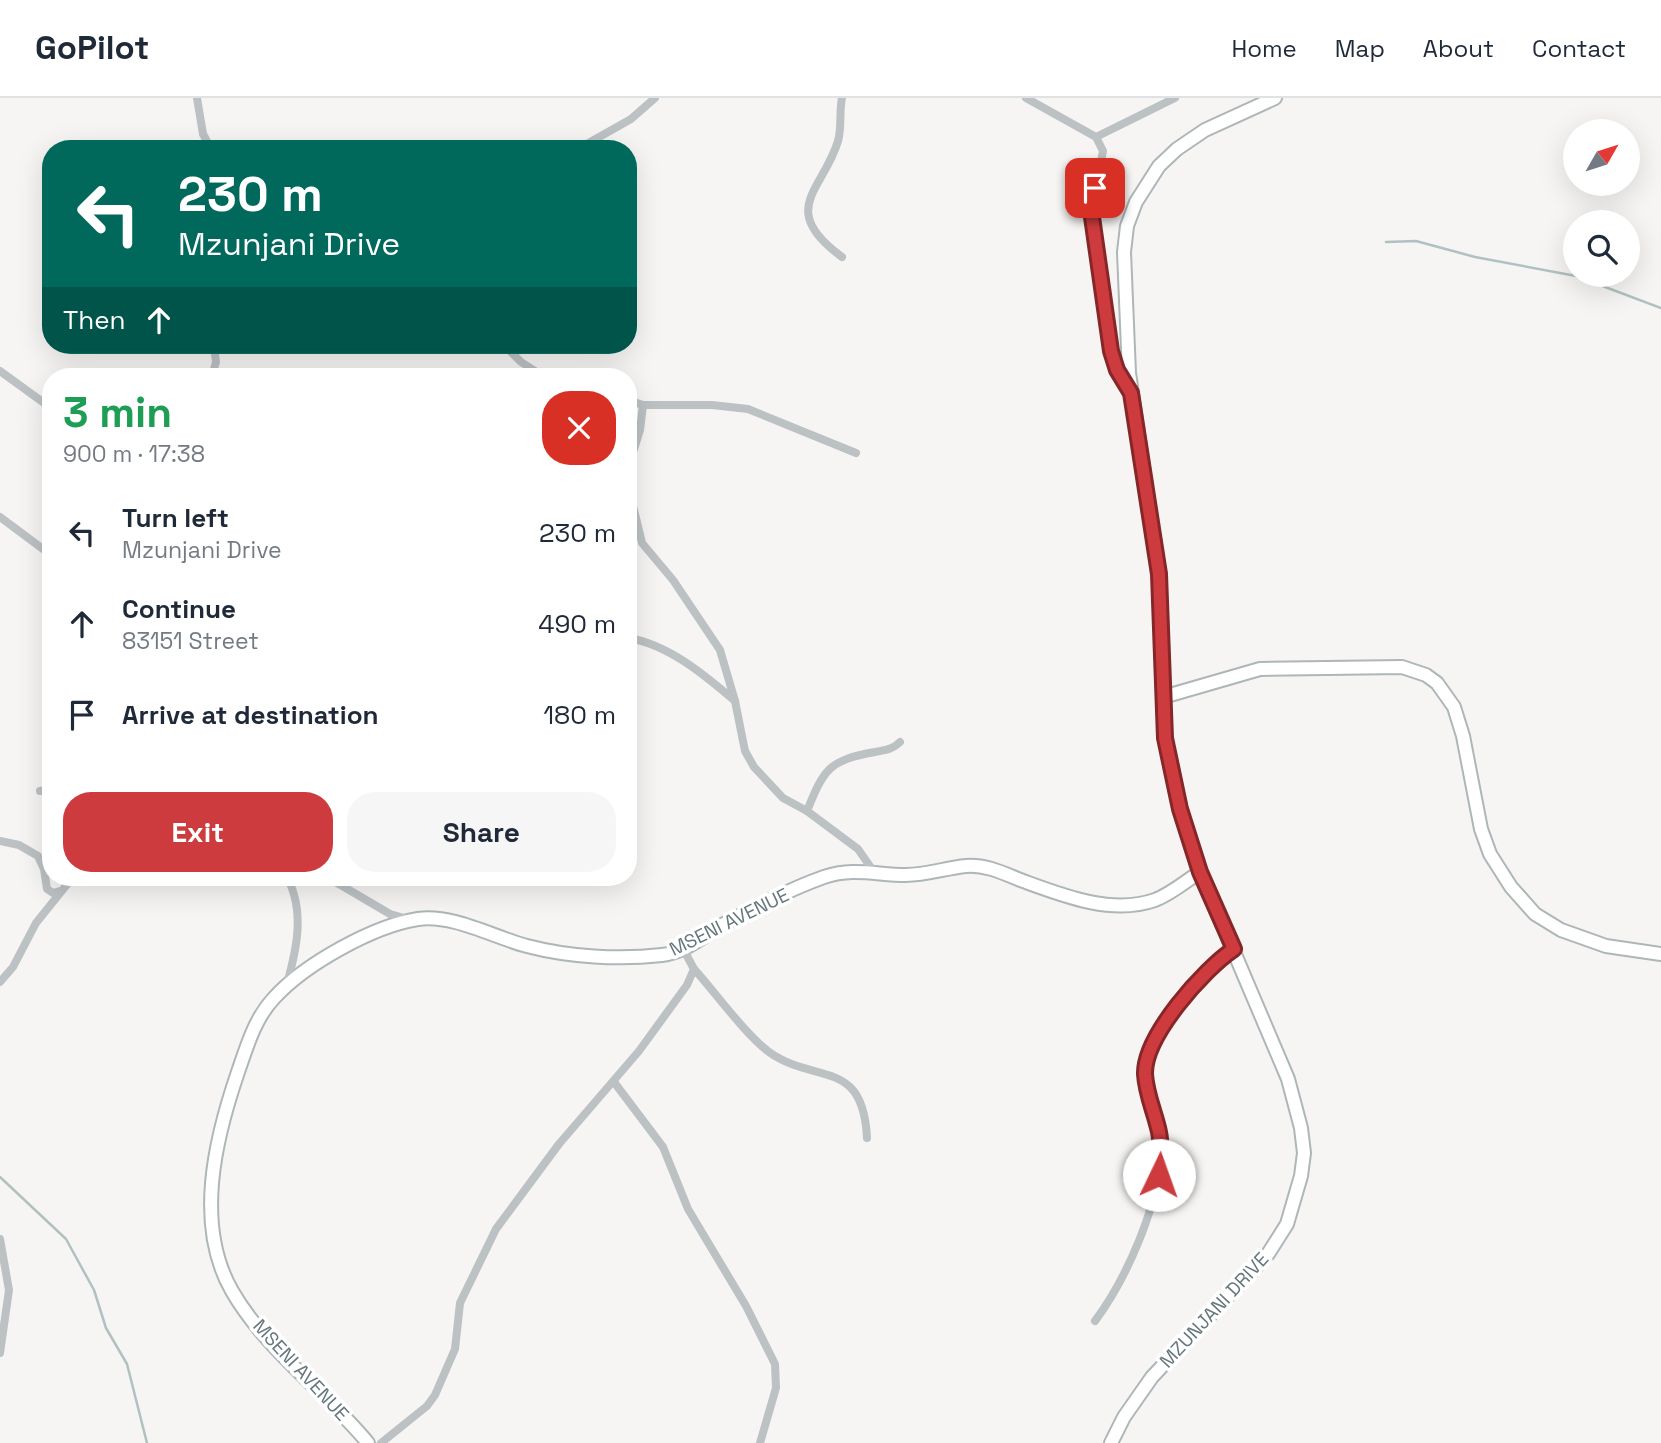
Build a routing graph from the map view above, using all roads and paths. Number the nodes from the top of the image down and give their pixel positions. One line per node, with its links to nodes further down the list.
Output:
1 (197, 98): 8 (street)
2 (655, 98): 9 (street)
3 (842, 98): 10 (street)
4 (1027, 98): 7 (street)
5 (1175, 98): 7 (street)
6 (1275, 98): 14 (street, MZUNJANI DRIVE)
7 (1096, 137): 14 (street)
8 (206, 140)
9 (594, 140)
10 (842, 257)
11 (513, 354): 12 (street)
12 (530, 368)
13 (0, 371): 15 (street)
14 (1131, 393): 24 (street, MZUNJANI DRIVE)
15 (42, 401)
16 (637, 403): 17 (street)
17 (643, 405): 18 (street); 19 (street)
18 (637, 440)
19 (856, 453)
20 (0, 517): 22 (street)
21 (637, 522): 25 (street)
22 (42, 548)
23 (637, 640): 25 (street)
24 (1163, 696): 31 (street, MZUNJANI DRIVE); 40 (street)
25 (735, 701): 27 (street)
26 (900, 742): 27 (street)
27 (807, 811): 30 (street)
28 (0, 841): 29 (street)
29 (42, 862)
30 (874, 872): 31 (street, MSENI AVENUE); 38 (street, MSENI AVENUE)
31 (1200, 872): 39 (street, MZUNJANI DRIVE)
32 (46, 886): 36 (street)
33 (65, 886): 36 (street)
34 (290, 886): 43 (street)
35 (342, 886): 37 (street)
36 (61, 890): 42 (street)
37 (412, 920): 38 (street, MSENI AVENUE); 43 (street, MSENI AVENUE)
38 (688, 945): 41 (street)
39 (1234, 949): 47 (street); 52 (street, MZUNJANI DRIVE)
40 (1661, 954)
41 (694, 968): 44 (street); 45 (street)
42 (0, 982)
43 (286, 987): 49 (street, MSENI AVENUE)
44 (614, 1082): 50 (street); 51 (street)
45 (867, 1138)
46 (0, 1239): 48 (street)
47 (1095, 1321)
48 (0, 1353)
49 (368, 1443)
50 (381, 1443)
51 (760, 1443)
52 (1111, 1443)

